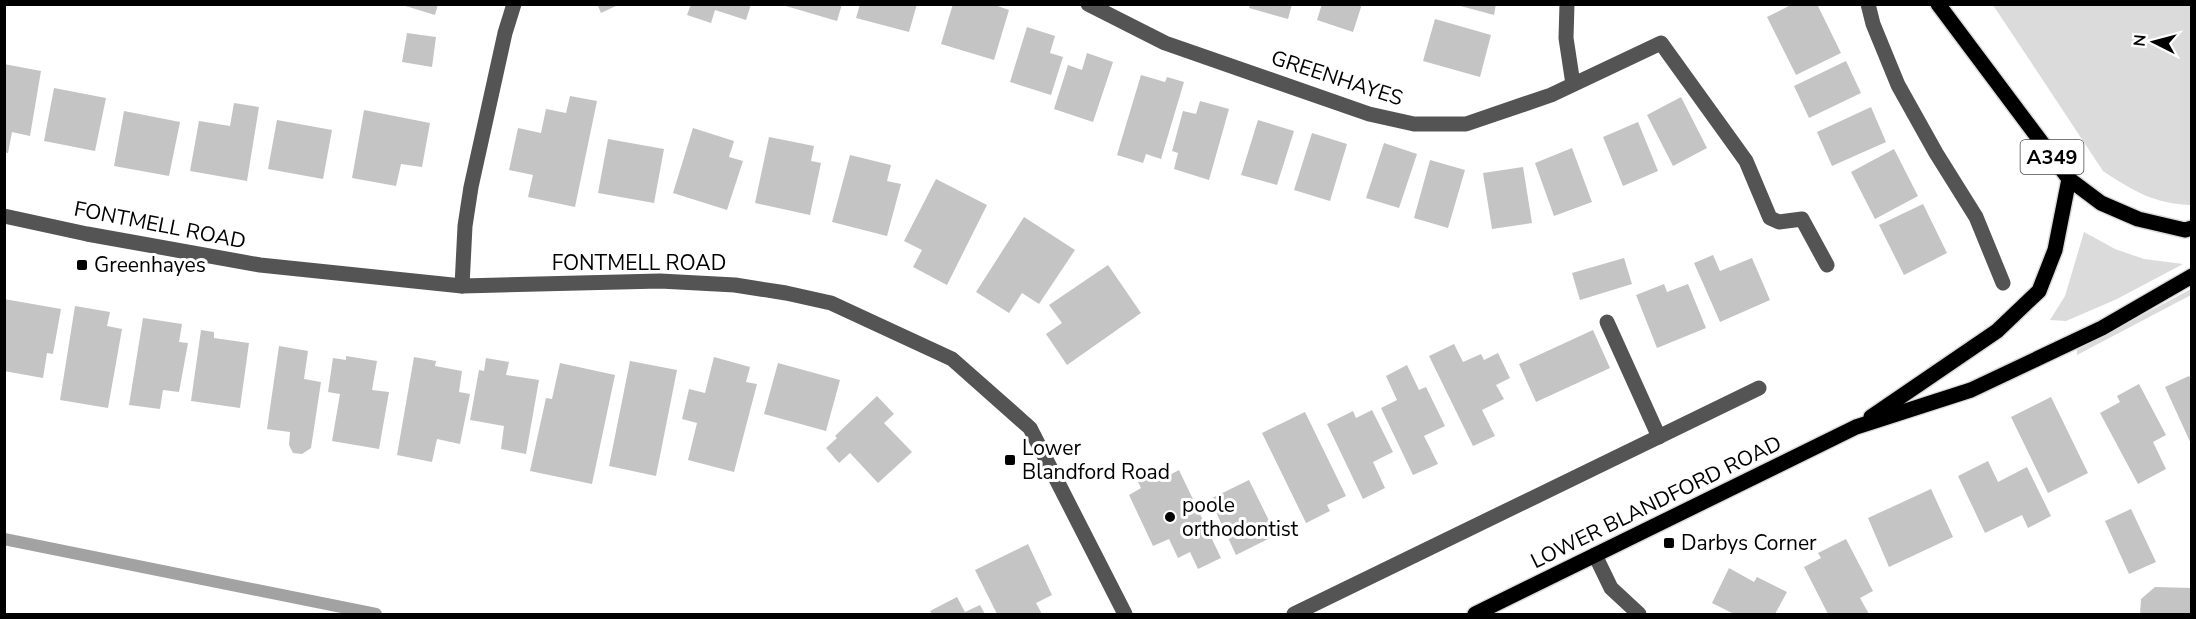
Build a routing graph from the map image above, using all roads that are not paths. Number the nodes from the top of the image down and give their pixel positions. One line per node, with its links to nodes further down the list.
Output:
1 (514, 4): 13 (street)
2 (1567, 4): 6 (street)
3 (1868, 4): 12 (street)
4 (1938, 4): 7 (main road, A349)
5 (1093, 6): 6 (street, GREENHAYES)
6 (1573, 84): 10 (street, GREENHAYES)
7 (2069, 179): 9 (main road, A349); 16 (main road, LOWER BLANDFORD ROAD)
8 (4, 216): 13 (street, FONTMELL ROAD)
9 (2192, 228)
10 (1827, 265)
11 (2192, 276): 16 (main road, LOWER BLANDFORD ROAD)
12 (2003, 283)
13 (462, 286): 19 (street, FONTMELL ROAD)
14 (1606, 321): 17 (street)
15 (1759, 388): 17 (street)
16 (1856, 428): 18 (main road, LOWER BLANDFORD ROAD)
17 (1659, 437): 20 (street)
18 (1595, 555): 21 (main road, LOWER BLANDFORD ROAD); 22 (street)
19 (1125, 615)
20 (1294, 615)
21 (1475, 615)
22 (1639, 615)

